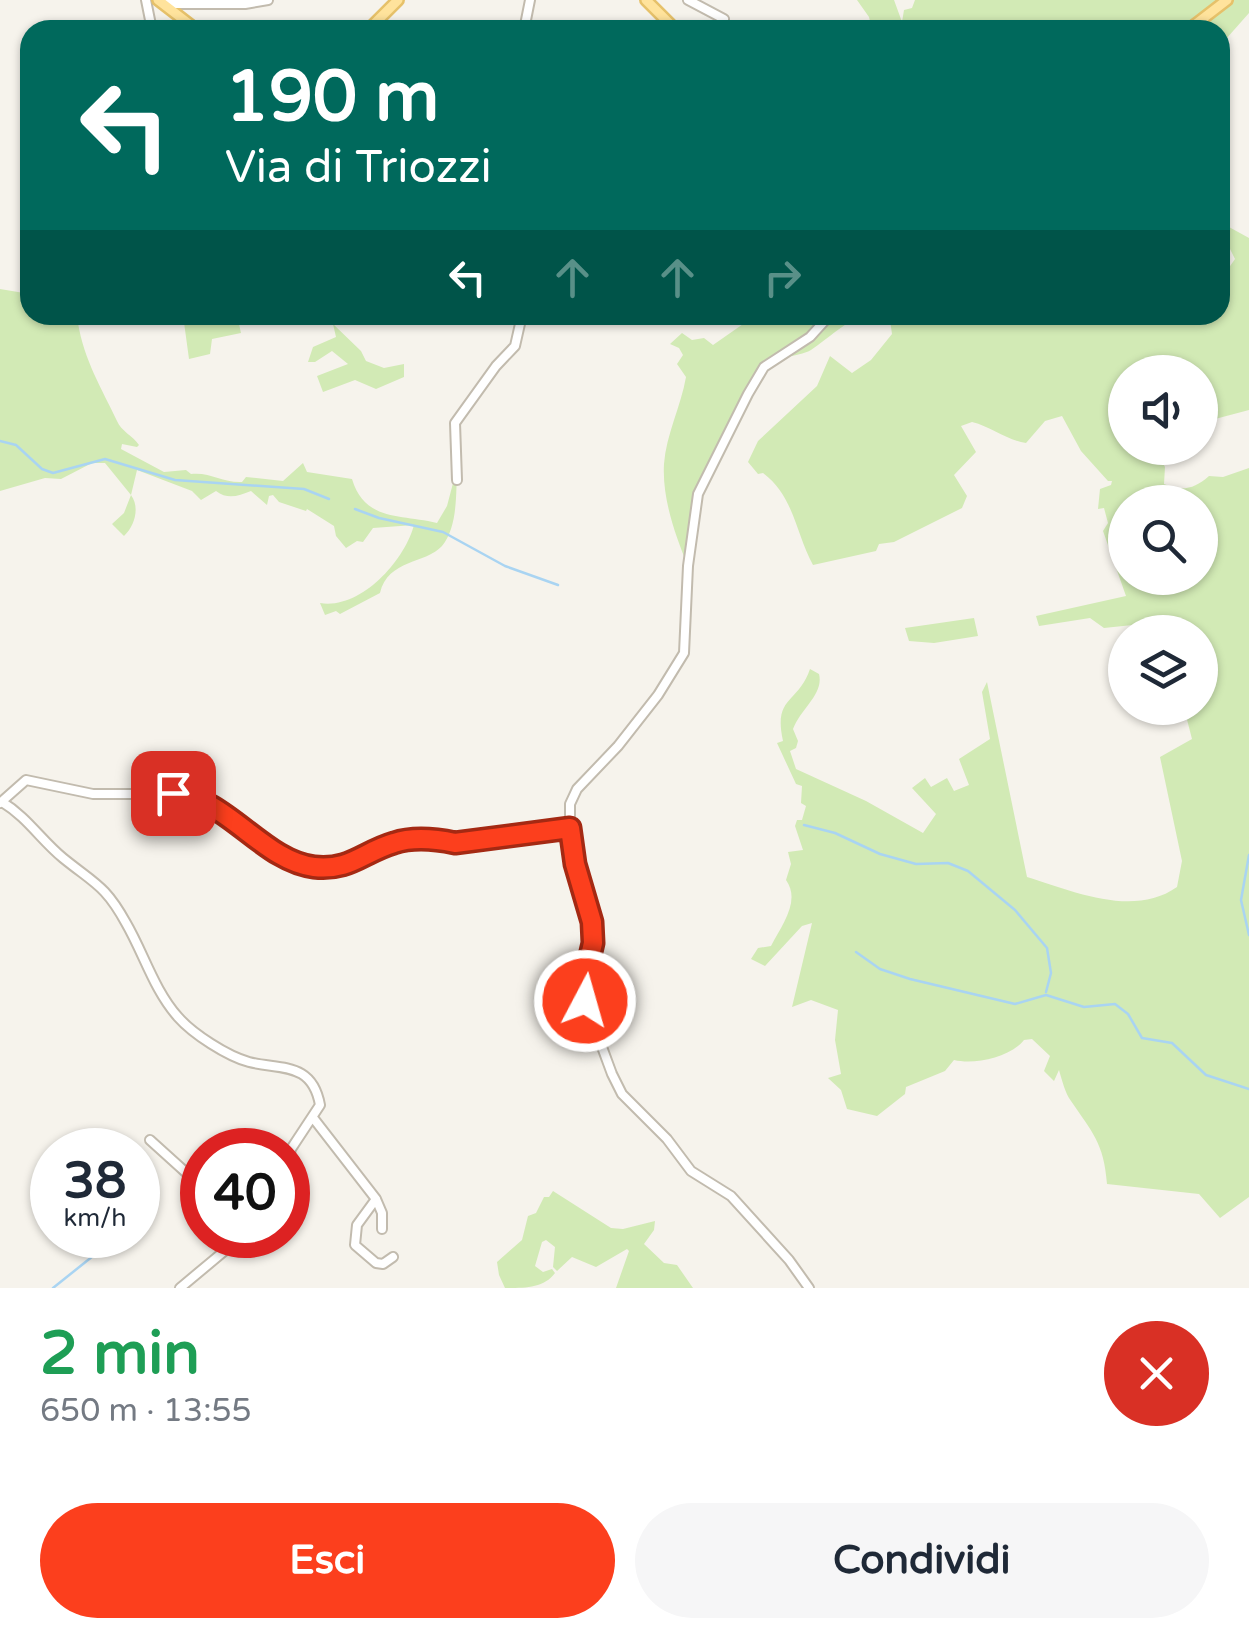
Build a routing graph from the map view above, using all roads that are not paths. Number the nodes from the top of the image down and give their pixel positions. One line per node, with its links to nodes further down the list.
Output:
1 (268, 0): 6 (street)
2 (398, 0): 9 (main road)
3 (646, 0): 10 (main road)
4 (688, 0): 7 (street)
5 (1226, 0): 11 (main road)
6 (161, 2): 8 (main road)
7 (724, 19)
8 (184, 20)
9 (378, 20)
10 (666, 20)
11 (1201, 20)
12 (520, 325): 14 (street)
13 (820, 325): 16 (street)
14 (456, 480)
15 (1, 802): 16 (street); 17 (street)
16 (570, 828): 26 (street)
17 (314, 1118): 18 (street); 21 (street)
18 (307, 1128)
19 (160, 1149): 20 (street)
20 (180, 1167)
21 (376, 1199): 22 (street); 23 (street)
22 (382, 1229)
23 (393, 1257)
24 (216, 1258): 25 (street)
25 (180, 1288)
26 (809, 1288)

